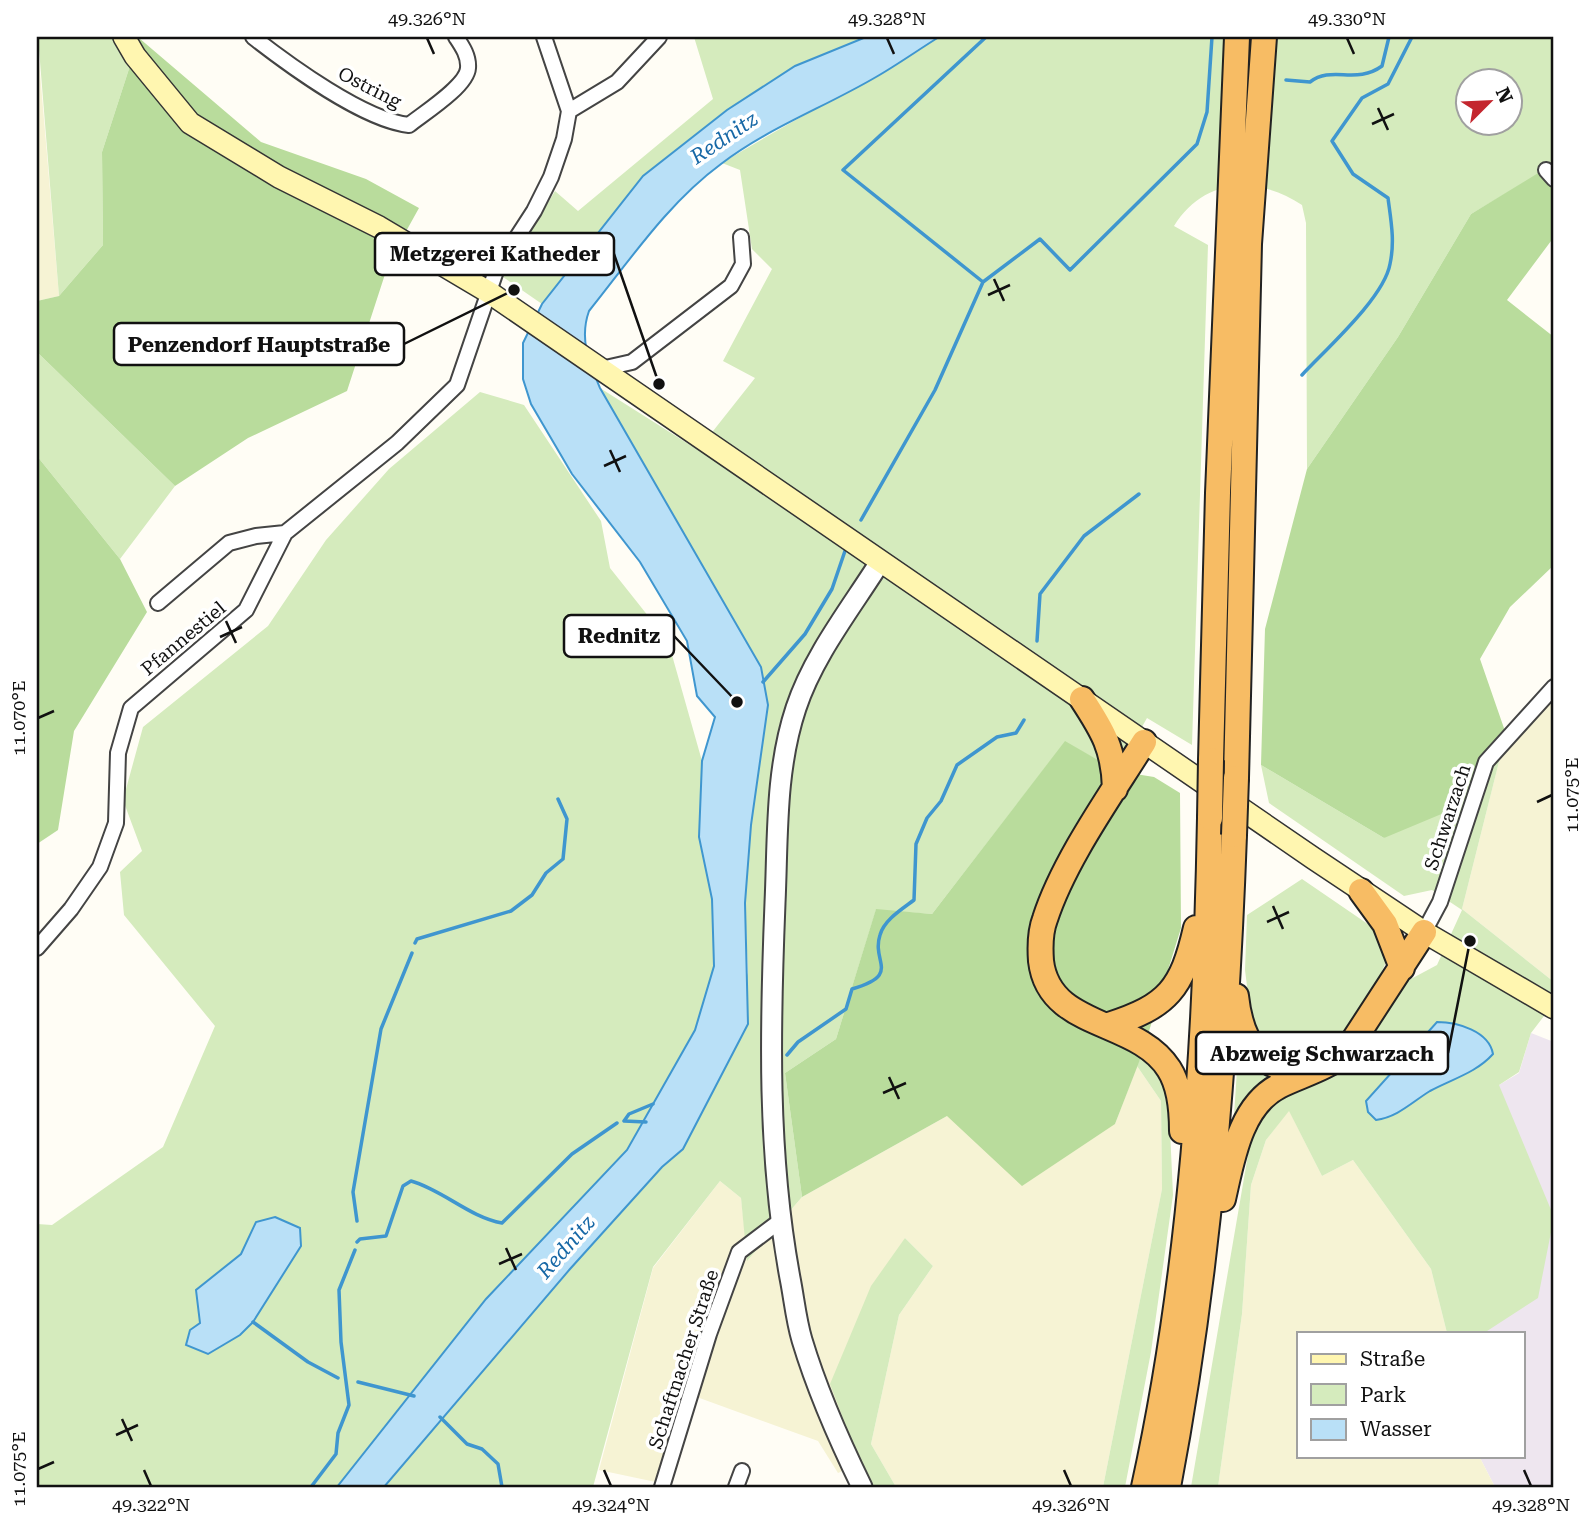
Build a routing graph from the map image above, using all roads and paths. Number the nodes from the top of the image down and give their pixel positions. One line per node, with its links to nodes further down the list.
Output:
1 (124, 37): 11 (main road)
2 (253, 37): 3 (street, Ostring)
3 (457, 37)
4 (544, 37): 8 (street)
5 (659, 37): 8 (street)
6 (1237, 37): 10 (highway)
7 (1264, 37): 10 (highway)
8 (569, 111): 11 (street, Pfannestiel)
9 (741, 237): 12 (street)
10 (1238, 244): 20 (highway, bridge); 23 (highway, bridge)
11 (489, 293): 12 (main road); 13 (street, Pfannestiel)
12 (595, 365): 14 (main road)
13 (285, 533): 15 (street); 24 (street, Pfannestiel)
14 (880, 562): 17 (main road); 29 (street)
15 (158, 603)
16 (1554, 687): 22 (street, Schwarzach)
17 (1082, 699): 18 (main road); 19 (highway)
18 (1144, 742): 19 (highway); 21 (main road)
19 (1115, 789): 27 (highway)
20 (1209, 873): 27 (highway); 30 (highway)
21 (1361, 891): 22 (main road); 25 (highway)
22 (1424, 932): 25 (highway); 26 (main road)
23 (1230, 943): 28 (highway); 31 (highway)
24 (37, 948)
25 (1402, 968): 28 (highway)
26 (1554, 1007)
27 (1109, 1025): 30 (highway)
28 (1324, 1067): 31 (highway)
29 (779, 1221): 33 (street, Schaftnacher Straße); 35 (street)
30 (1184, 1233): 36 (highway)
31 (1201, 1295): 37 (highway)
32 (743, 1471): 34 (street)
33 (662, 1487)
34 (736, 1487)
35 (862, 1487)
36 (1144, 1487)
37 (1168, 1487)

